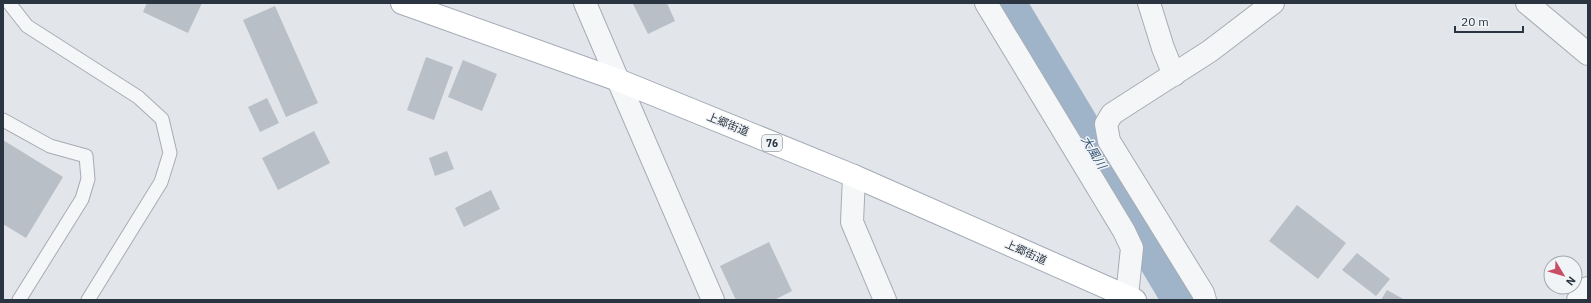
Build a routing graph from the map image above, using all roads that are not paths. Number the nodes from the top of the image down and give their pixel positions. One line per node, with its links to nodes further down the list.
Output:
1 (9, 3): 16 (lane)
2 (402, 3): 10 (main road, 上郷街道 / 76)
3 (585, 3): 10 (street)
4 (986, 3): 14 (street)
5 (1150, 3): 9 (street)
6 (1273, 3): 9 (street)
7 (1528, 3): 8 (street)
8 (1588, 54)
9 (1174, 75): 19 (street)
10 (618, 80): 12 (main road, 上郷街道 / 76); 17 (street)
11 (3, 120): 15 (lane)
12 (854, 176): 14 (main road, 上郷街道 / 76); 18 (street)
13 (1588, 288): 20 (street)
14 (1131, 298)
15 (19, 300)
16 (88, 300)
17 (713, 300)
18 (885, 300)
19 (1205, 300)
20 (1578, 300)

